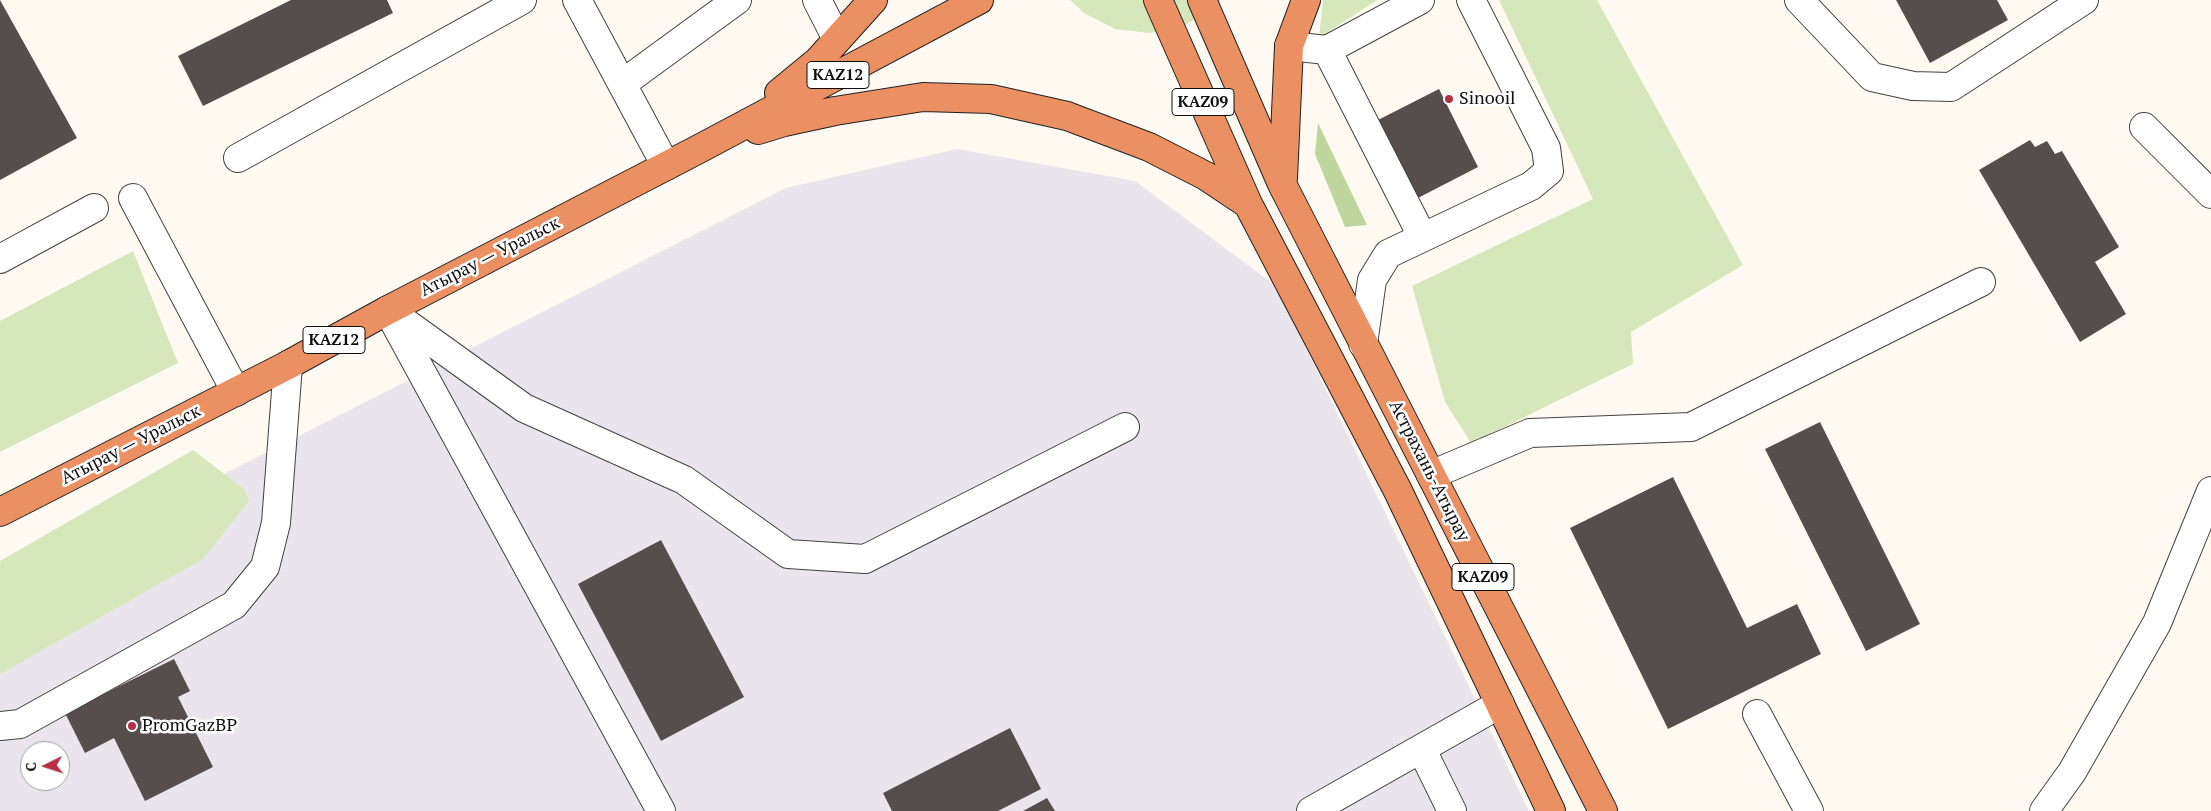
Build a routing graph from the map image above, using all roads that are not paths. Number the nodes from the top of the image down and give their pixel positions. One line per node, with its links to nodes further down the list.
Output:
1 (522, 0): 20 (lane)
2 (577, 0): 17 (lane)
3 (737, 0): 17 (lane)
4 (817, 0): 14 (lane)
5 (873, 0): 14 (highway)
6 (978, 0): 19 (highway, Атырау — Уральск / KAZ12)
7 (1158, 0): 25 (highway, KAZ09)
8 (1202, 0): 22 (highway, KAZ09)
9 (1306, 0): 15 (highway)
10 (1420, 0): 16 (lane)
11 (1471, 0): 27 (lane)
12 (1799, 0): 13 (lane)
13 (2084, 0)
14 (837, 39): 19 (highway)
15 (1289, 46): 16 (lane); 22 (highway)
16 (1327, 50): 27 (lane)
17 (622, 84): 21 (lane)
18 (2144, 127): 23 (lane)
19 (697, 150): 21 (highway, Атырау — Уральск); 25 (highway)
20 (238, 158)
21 (666, 166): 30 (highway, Атырау — Уральск / KAZ12)
22 (1282, 184): 31 (highway, Астрахань-Атырау / KAZ09)
23 (2211, 194)
24 (134, 198): 33 (lane)
25 (1248, 204): 38 (highway, KAZ09)
26 (94, 208): 28 (lane)
27 (1422, 236): 31 (lane)
28 (0, 259)
29 (1981, 282): 35 (lane)
30 (388, 310): 32 (highway, Атырау — Уральск / KAZ12); 34 (lane); 42 (lane)
31 (1363, 344): 35 (highway, Астрахань-Атырау / KAZ09)
32 (288, 366): 33 (highway, Атырау — Уральск / KAZ12); 40 (lane)
33 (236, 392): 37 (highway, Атырау — Уральск / KAZ12)
34 (1125, 427)
35 (1431, 475): 46 (highway, Астрахань-Атырау / KAZ09)
36 (2211, 491): 48 (lane)
37 (0, 512)
38 (1500, 704): 41 (lane); 45 (highway, KAZ09)
39 (1757, 714): 47 (lane)
40 (0, 726)
41 (1422, 750): 43 (lane); 44 (lane)
42 (661, 811)
43 (1311, 811)
44 (1452, 811)
45 (1551, 811)
46 (1603, 811)
47 (1809, 811)
48 (2044, 811)

